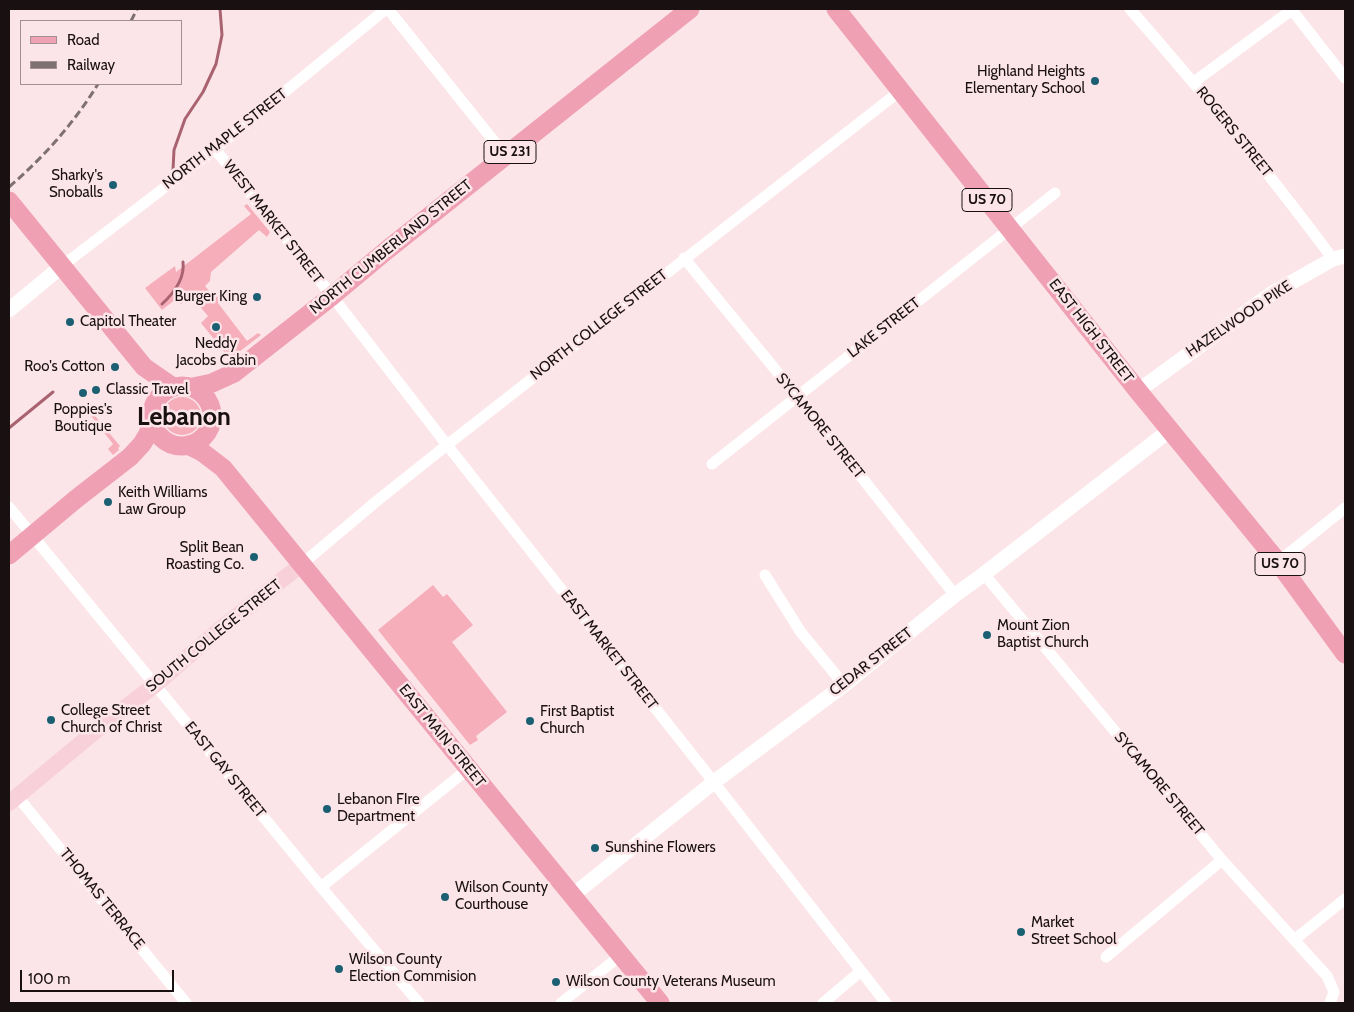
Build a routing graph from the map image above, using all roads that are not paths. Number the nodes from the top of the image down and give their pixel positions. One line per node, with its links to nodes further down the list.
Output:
1 (387, 9): 9 (street, NORTH MAPLE STREET); 10 (street)
2 (690, 9): 10 (main road, NORTH CUMBERLAND STREET / US 231)
3 (836, 9): 8 (main road, EAST HIGH STREET / US 70)
4 (1130, 9): 7 (street, ROGERS STREET)
5 (1293, 9): 6 (street); 7 (street)
6 (1345, 78)
7 (1194, 82): 15 (street, ROGERS STREET)
8 (900, 91): 13 (main road, EAST HIGH STREET / US 70); 14 (street, NORTH COLLEGE STREET)
9 (215, 149): 16 (street, NORTH MAPLE STREET); 17 (street, WEST MARKET STREET)
10 (506, 156): 17 (main road, NORTH CUMBERLAND STREET / US 231)
11 (1054, 193): 13 (street, LAKE STREET)
12 (9, 200): 16 (main road)
13 (1010, 229): 23 (main road, EAST HIGH STREET / US 70); 24 (street, LAKE STREET)
14 (684, 258): 24 (street, SYCAMORE STREET); 29 (street, NORTH COLLEGE STREET)
15 (1339, 258): 23 (street, HAZELWOOD PIKE)
16 (62, 266): 18 (street); 19 (main road)
17 (332, 296): 20 (main road, NORTH CUMBERLAND STREET / US 231); 29 (street, EAST MARKET STREET)
18 (9, 310)
19 (144, 367): 21 (main road); 25 (main road)
20 (234, 373): 22 (main road, NORTH CUMBERLAND STREET / US 231); 26 (main road, NORTH CUMBERLAND STREET / US 231)
21 (173, 387): 22 (main road, US 231); 25 (main road)
22 (193, 387): 26 (main road)
23 (1138, 391): 27 (main road, EAST HIGH STREET / US 70)
24 (797, 396): 31 (street, LAKE STREET); 41 (street, SYCAMORE STREET)
25 (153, 412): 28 (main road); 30 (main road)
26 (212, 417): 28 (main road, US 231); 32 (main road, EAST MAIN STREET)
27 (1170, 430): 37 (main road, EAST HIGH STREET / US 70); 39 (street, CEDAR STREET)
28 (182, 445): 30 (main road); 32 (main road, EAST MAIN STREET)
29 (447, 445): 38 (street, NORTH COLLEGE STREET); 46 (street, EAST MARKET STREET)
30 (130, 457): 35 (main road)
31 (712, 464)
32 (223, 468): 38 (main road, EAST MAIN STREET)
33 (9, 507): 35 (street, EAST GAY STREET)
34 (1345, 508): 37 (street)
35 (32, 536): 36 (main road); 43 (street, EAST GAY STREET)
36 (9, 555)
37 (1278, 562): 42 (main road, EAST HIGH STREET / US 70)
38 (302, 564): 43 (main road, SOUTH COLLEGE STREET); 45 (main road, EAST MAIN STREET)
39 (984, 574): 41 (street, CEDAR STREET); 48 (street, SYCAMORE STREET)
40 (765, 575): 44 (street)
41 (955, 595): 44 (street, CEDAR STREET)
42 (1345, 654)
43 (155, 685): 47 (main road, SOUTH COLLEGE STREET); 49 (street, EAST GAY STREET)
44 (844, 685): 46 (street, CEDAR STREET)
45 (468, 769): 49 (street); 50 (main road, EAST MAIN STREET)
46 (714, 782): 50 (street, CEDAR STREET); 55 (street, EAST MARKET STREET)
47 (13, 799): 57 (street, THOMAS TERRACE)
48 (1222, 860): 52 (street, SYCAMORE STREET); 54 (street)
49 (321, 887): 58 (street, EAST GAY STREET)
50 (573, 896): 53 (main road, EAST MAIN STREET)
51 (1345, 899): 52 (street)
52 (1294, 940): 56 (street, SYCAMORE STREET)
53 (621, 955): 59 (street); 60 (main road, EAST MAIN STREET)
54 (1106, 957)
55 (861, 971): 61 (street); 62 (street, EAST MARKET STREET)
56 (1332, 998)
57 (186, 1003)
58 (419, 1003)
59 (560, 1003)
60 (660, 1003)
61 (823, 1003)
62 (886, 1003)

